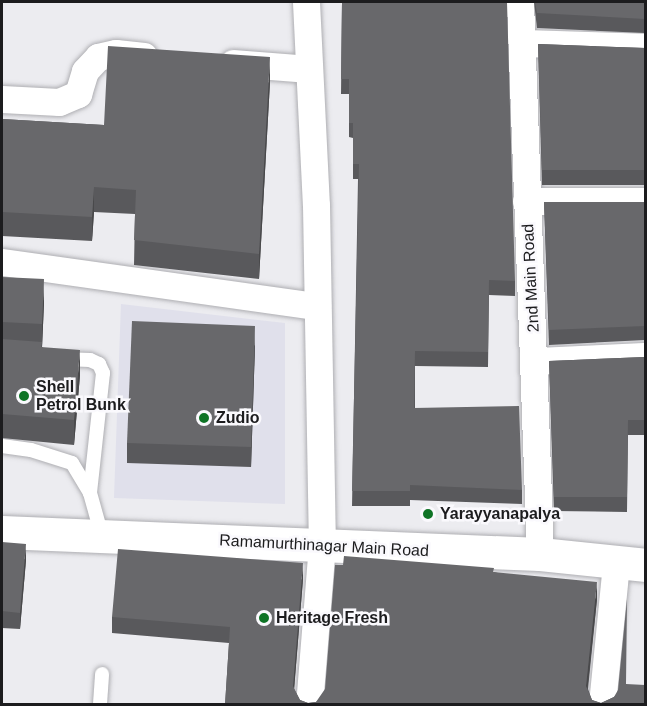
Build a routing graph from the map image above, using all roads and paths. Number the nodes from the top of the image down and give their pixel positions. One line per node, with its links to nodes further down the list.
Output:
1 (306, 2): 7 (street)
2 (520, 2): 3 (street, 2nd Main Road)
3 (522, 44): 4 (street); 9 (street, 2nd Main Road)
4 (645, 47)
5 (175, 58): 8 (street)
6 (211, 62): 7 (street)
7 (309, 69): 12 (street)
8 (2, 99)
9 (526, 201): 10 (street); 15 (street, 2nd Main Road)
10 (645, 201)
11 (2, 262): 12 (street)
12 (317, 306): 20 (street)
13 (645, 356): 15 (street)
14 (46, 358): 17 (lane)
15 (535, 361): 21 (street, 2nd Main Road)
16 (2, 446): 17 (lane)
17 (90, 493): 19 (lane)
18 (2, 532): 19 (main road, Ramamurthinagar Main Road)
19 (102, 536): 20 (main road, Ramamurthinagar Main Road)
20 (322, 544): 21 (main road, Ramamurthinagar Main Road); 25 (street)
21 (540, 554): 22 (main road, Ramamurthinagar Main Road)
22 (631, 564): 26 (street)
23 (102, 674): 24 (lane)
24 (100, 705)
25 (309, 705)
26 (602, 705)

